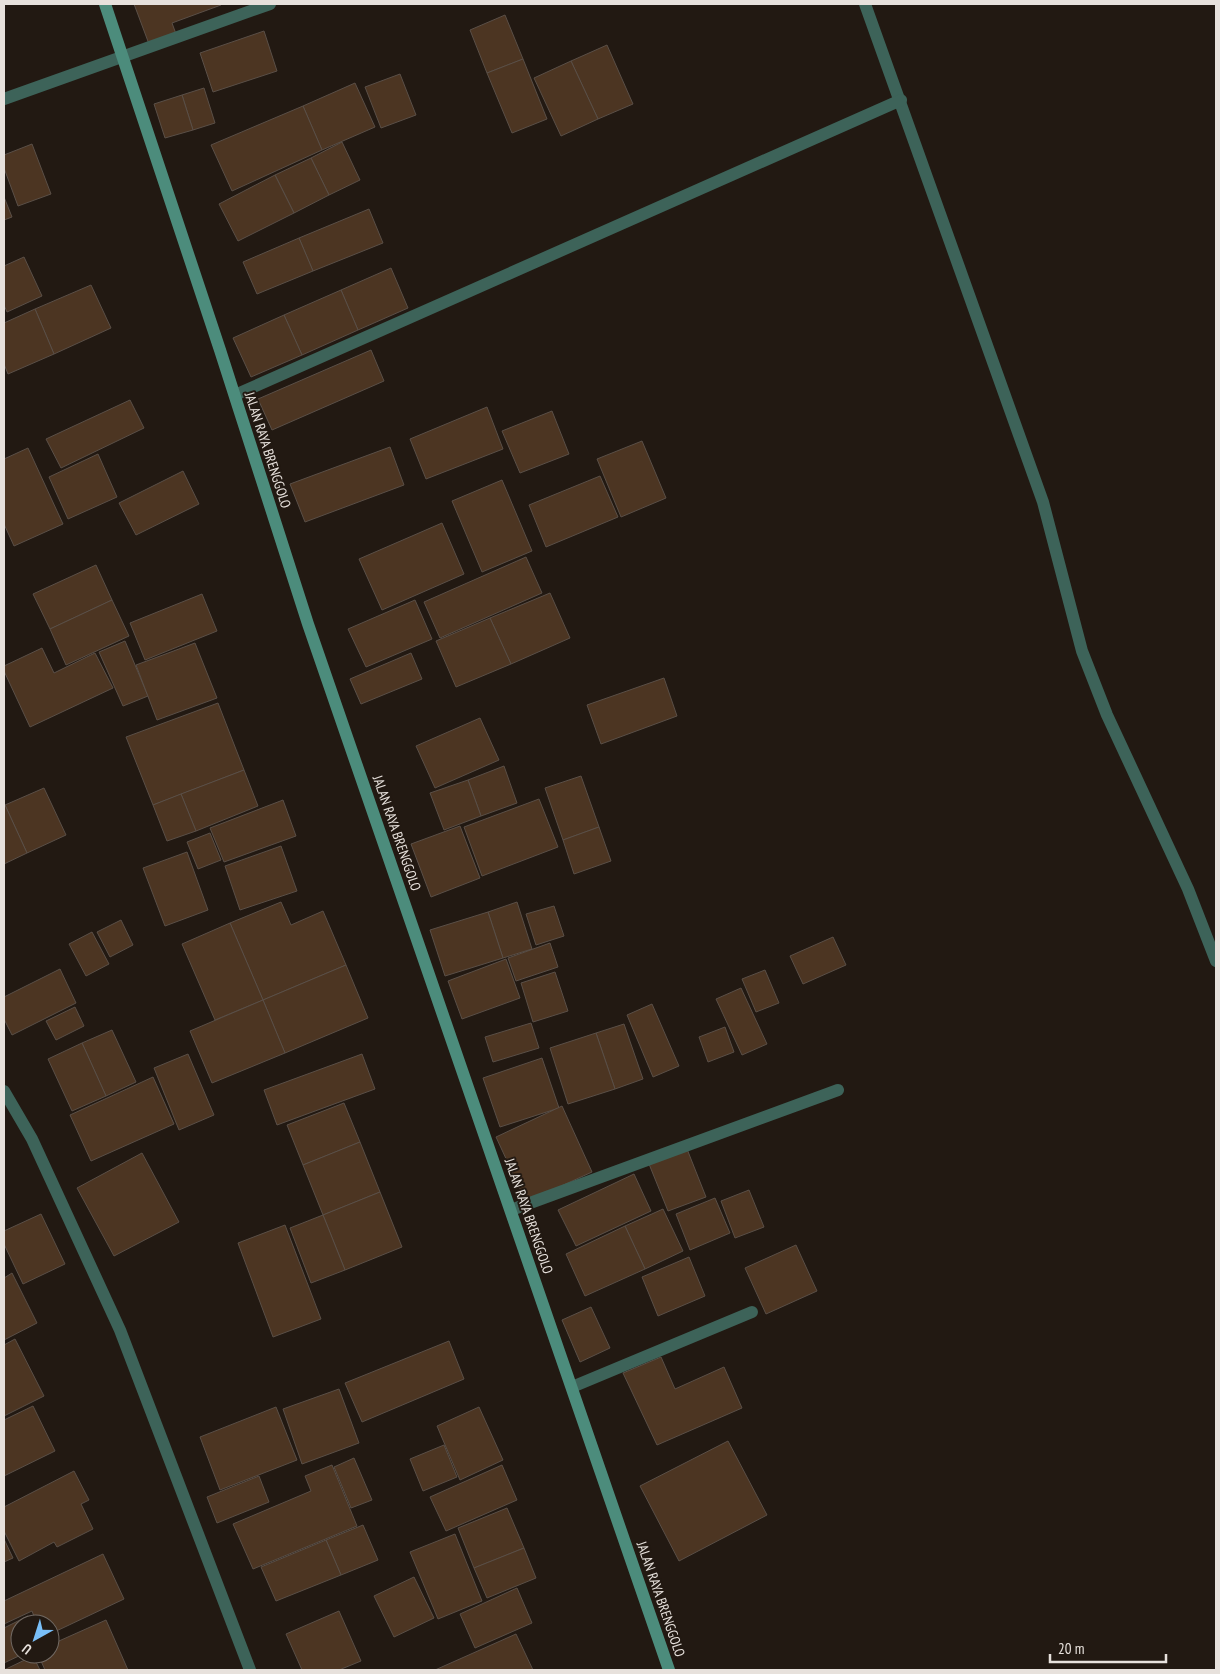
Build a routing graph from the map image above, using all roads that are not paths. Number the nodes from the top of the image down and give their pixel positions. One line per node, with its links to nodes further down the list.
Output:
1 (105, 4): 4 (main road, JALAN RAYA BRENGGOLO)
2 (270, 4): 4 (street)
3 (865, 4): 6 (street)
4 (122, 56): 5 (street); 7 (main road, JALAN RAYA BRENGGOLO)
5 (4, 99)
6 (900, 100): 7 (street); 8 (street)
7 (235, 395): 11 (main road, JALAN RAYA BRENGGOLO)
8 (1216, 961)
9 (838, 1090): 11 (street)
10 (4, 1091): 14 (street)
11 (511, 1210): 13 (main road, JALAN RAYA BRENGGOLO)
12 (752, 1312): 13 (street)
13 (572, 1388): 15 (main road, JALAN RAYA BRENGGOLO)
14 (250, 1670)
15 (669, 1670)

